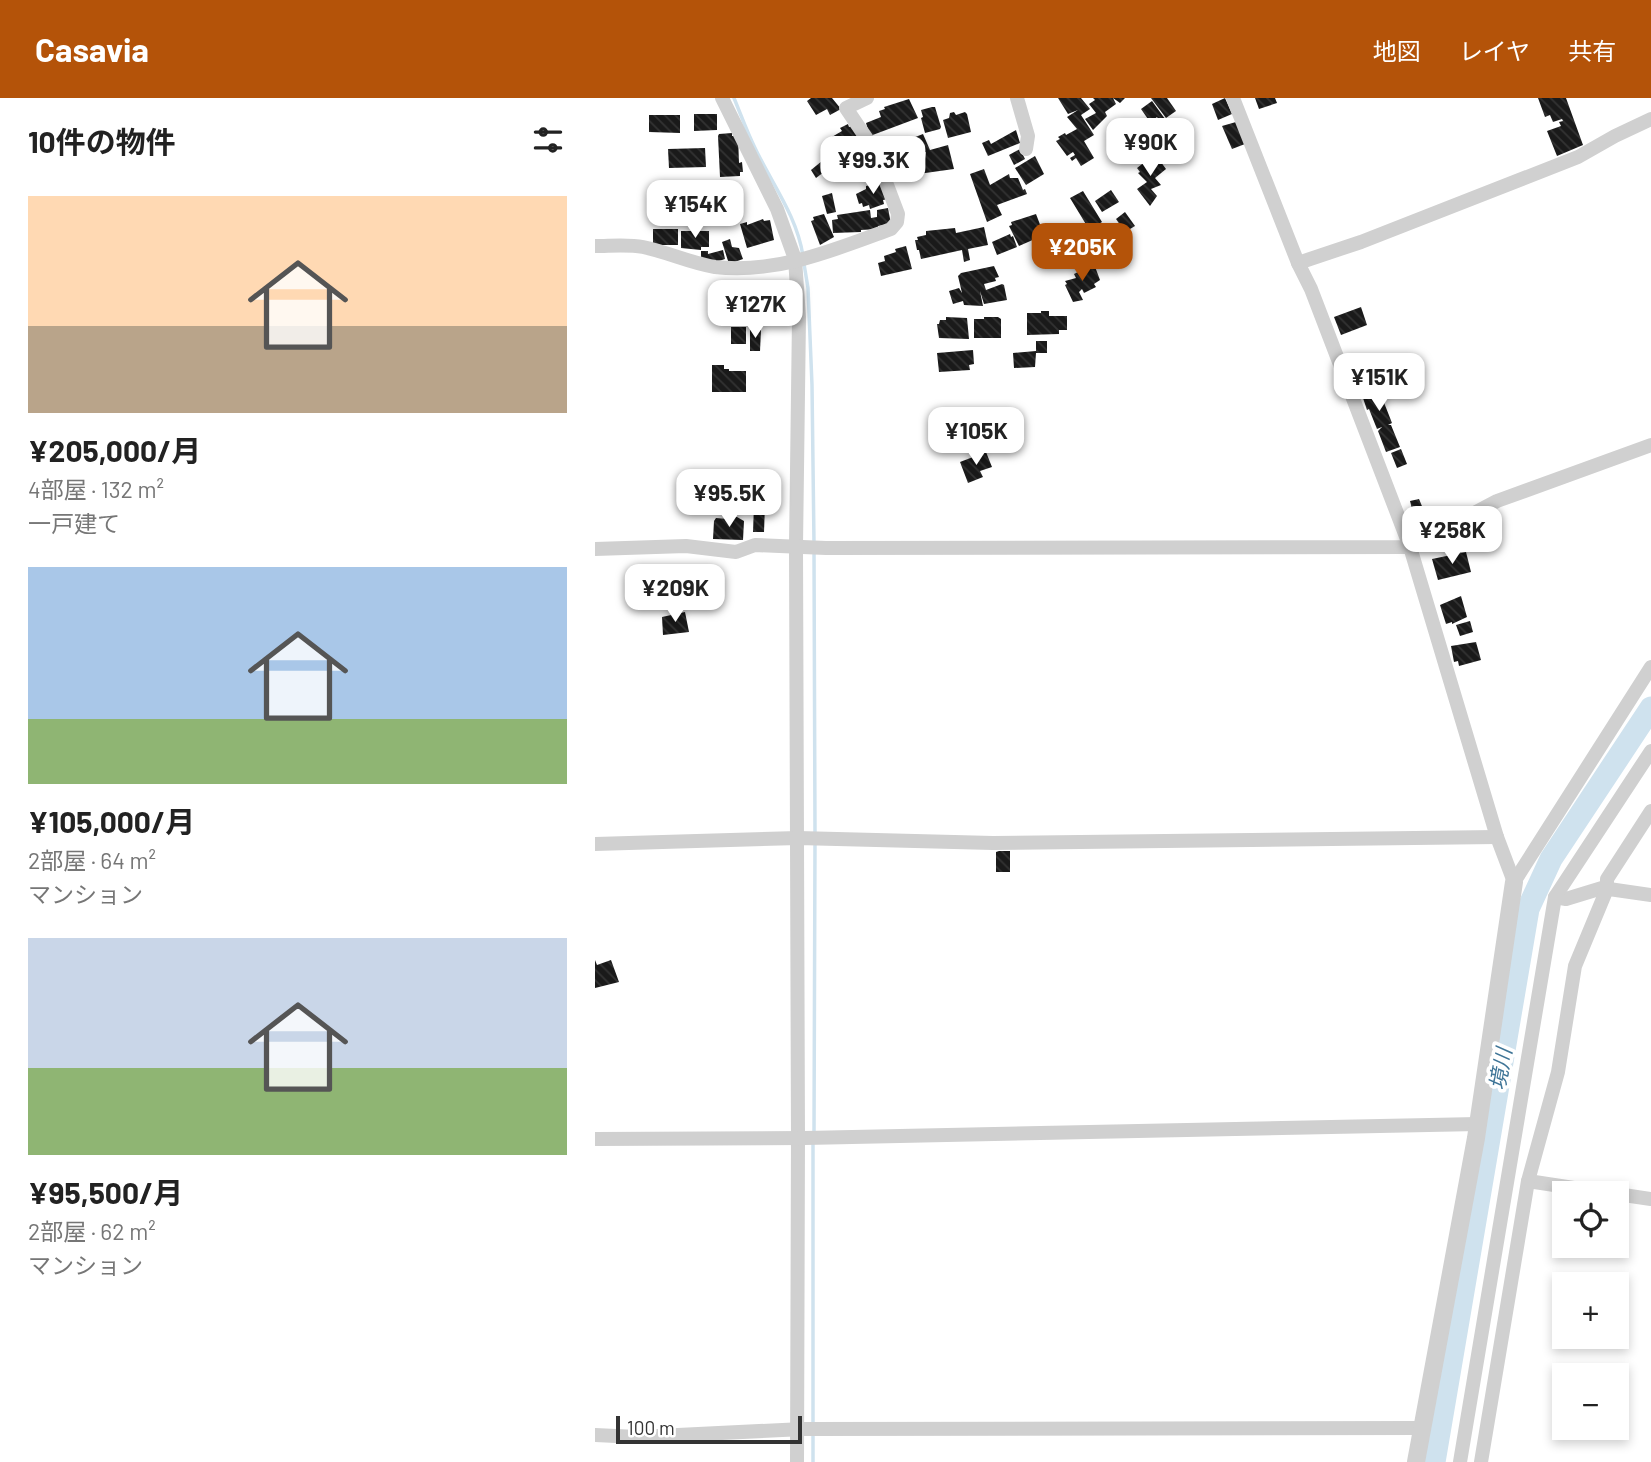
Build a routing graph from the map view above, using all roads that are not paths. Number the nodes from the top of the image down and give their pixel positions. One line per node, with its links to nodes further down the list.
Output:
1 (722, 98): 9 (street)
2 (867, 98): 5 (street)
3 (1017, 98): 7 (street)
4 (1233, 98): 10 (street)
5 (841, 103): 9 (street)
6 (1651, 119): 10 (street)
7 (1026, 149)
8 (595, 246): 9 (street)
9 (796, 259): 12 (street)
10 (1298, 263): 13 (street)
11 (1651, 445): 13 (street)
12 (801, 546): 13 (street); 14 (street); 19 (street)
13 (1410, 547): 18 (street)
14 (595, 549)
15 (1651, 667): 21 (street)
16 (1651, 751): 24 (street)
17 (1651, 811): 22 (street)
18 (1497, 837): 19 (street); 21 (street)
19 (802, 838): 20 (street); 26 (street)
20 (595, 844)
21 (1514, 882): 25 (street)
22 (1607, 889): 23 (street); 24 (street); 28 (street)
23 (1651, 895)
24 (1555, 897): 37 (street)
25 (1478, 1124): 26 (street); 32 (street)
26 (802, 1138): 27 (street); 33 (street)
27 (595, 1139)
28 (1528, 1181): 29 (street); 38 (street)
29 (1552, 1185)
30 (1629, 1196): 31 (street)
31 (1651, 1199)
32 (1422, 1428): 33 (street); 36 (street)
33 (800, 1430): 34 (street); 35 (street)
34 (595, 1436)
35 (797, 1462)
36 (1416, 1462)
37 (1460, 1462)
38 (1481, 1462)

